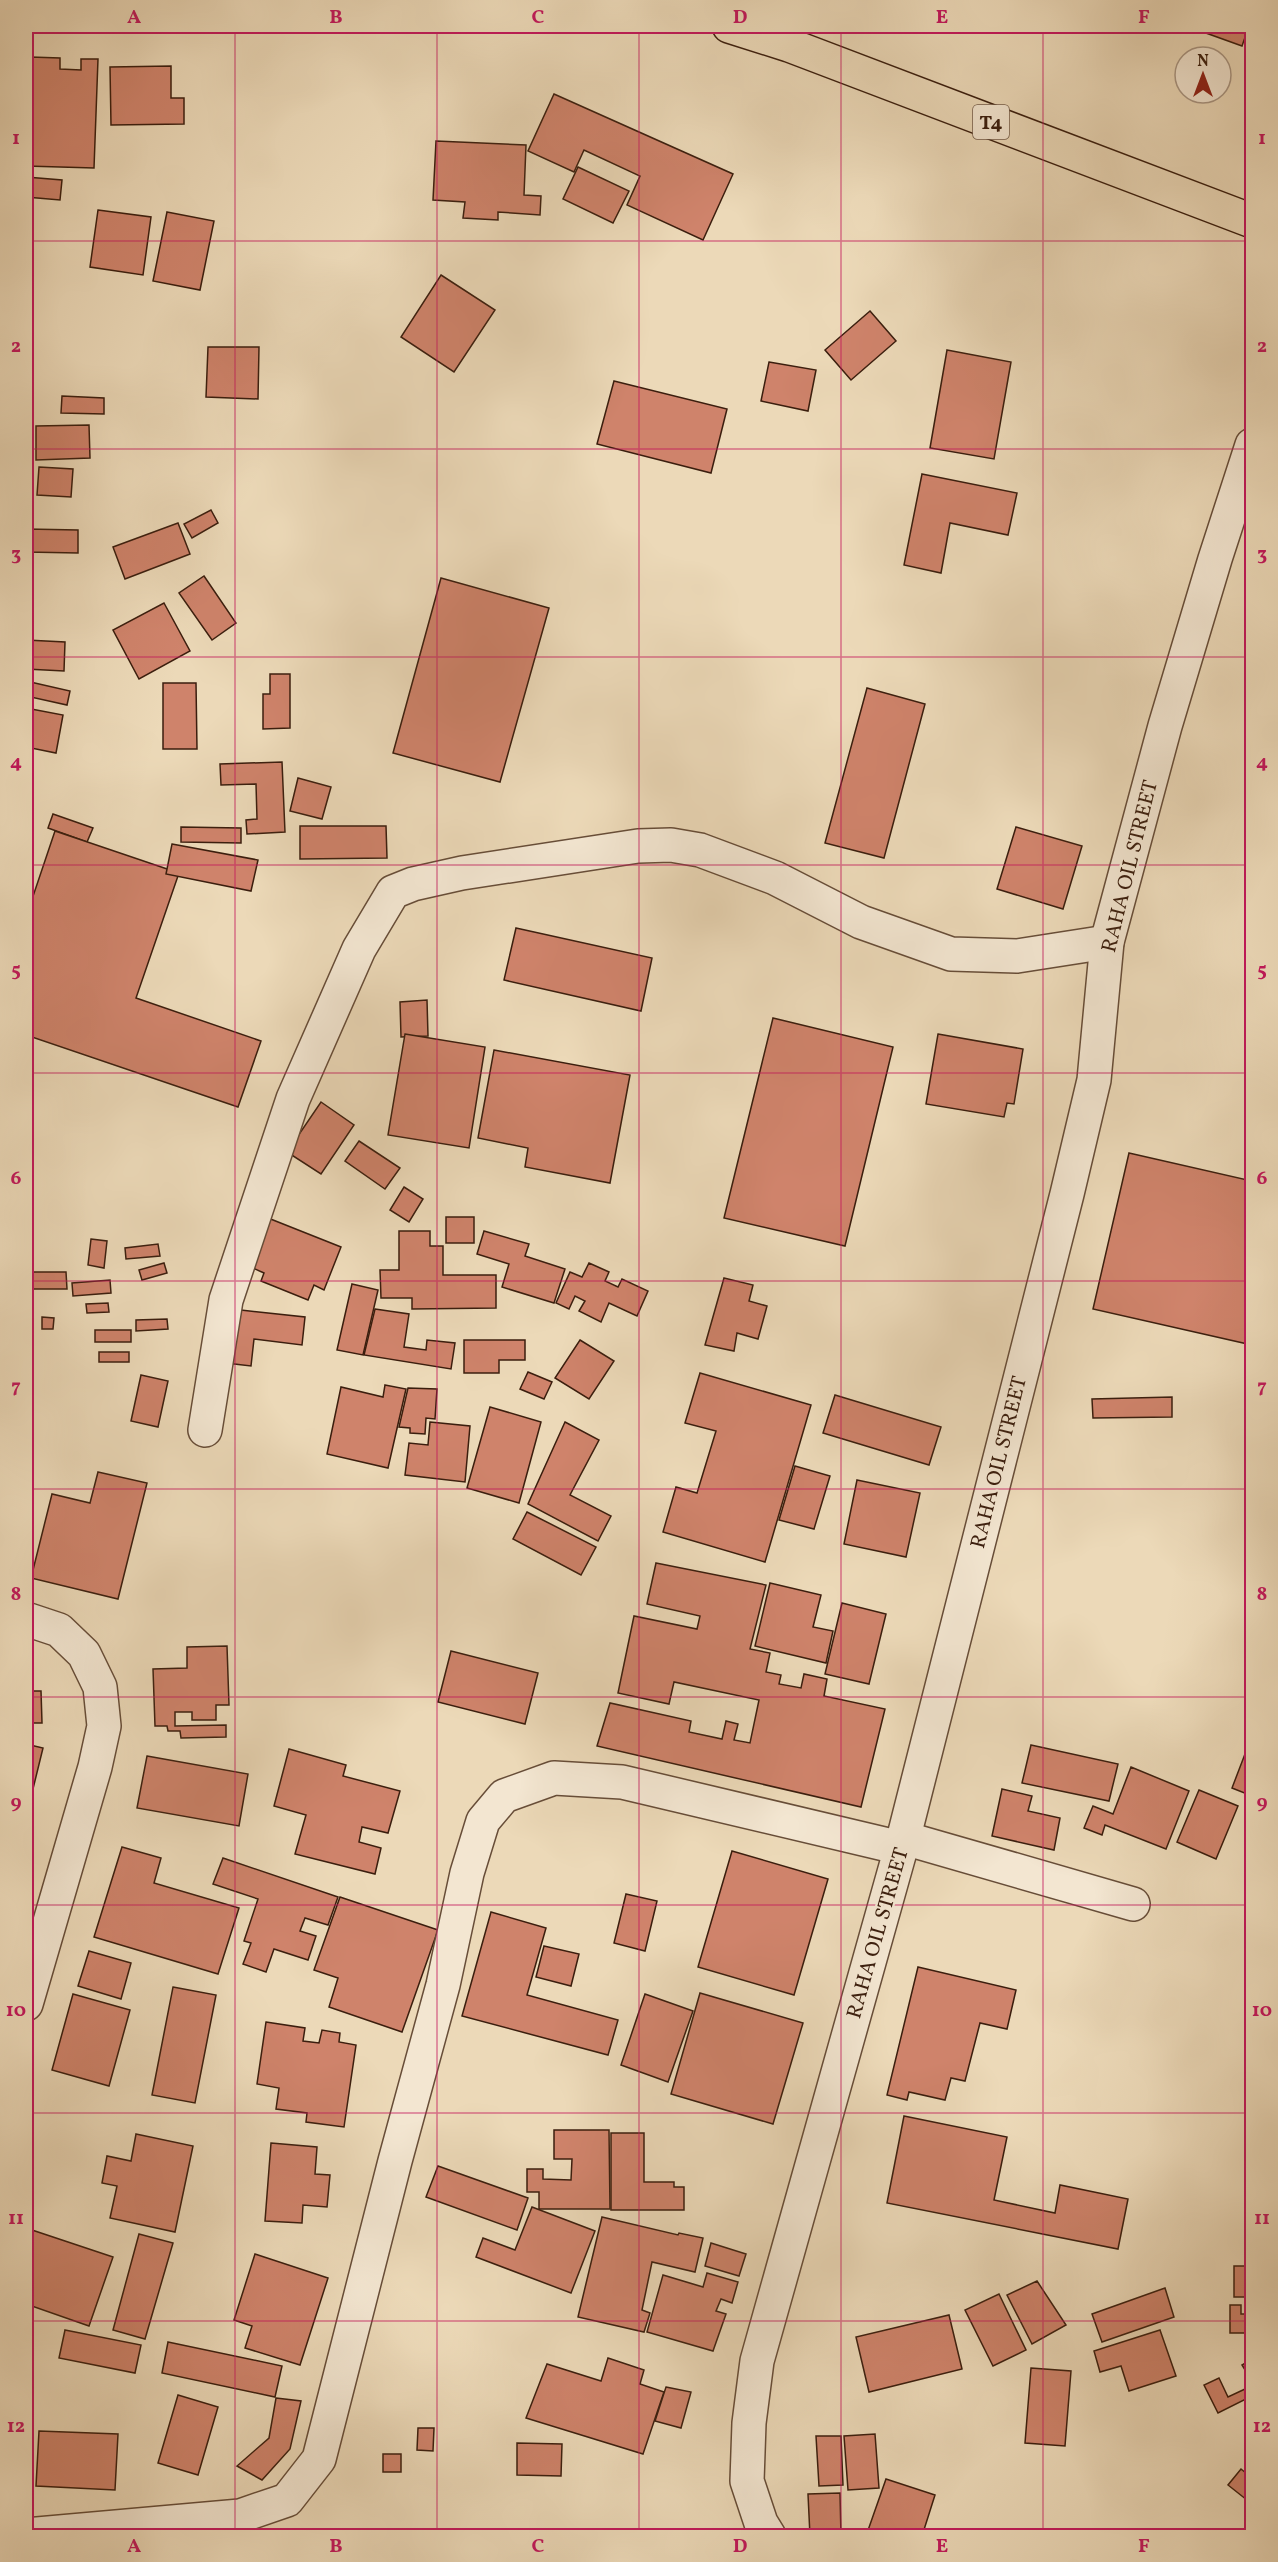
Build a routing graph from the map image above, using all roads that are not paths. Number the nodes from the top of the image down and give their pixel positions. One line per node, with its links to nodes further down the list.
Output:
1 (729, 26): 2 (highway, T4)
2 (1252, 220)
3 (1252, 445): 4 (street, RAHA OIL STREET)
4 (1107, 942): 5 (street); 7 (street, RAHA OIL STREET)
5 (205, 1430)
6 (26, 1619): 9 (street)
7 (902, 1843): 8 (street); 10 (street); 11 (street, RAHA OIL STREET)
8 (1133, 1904)
9 (26, 2004)
10 (26, 2535)
11 (769, 2536)

